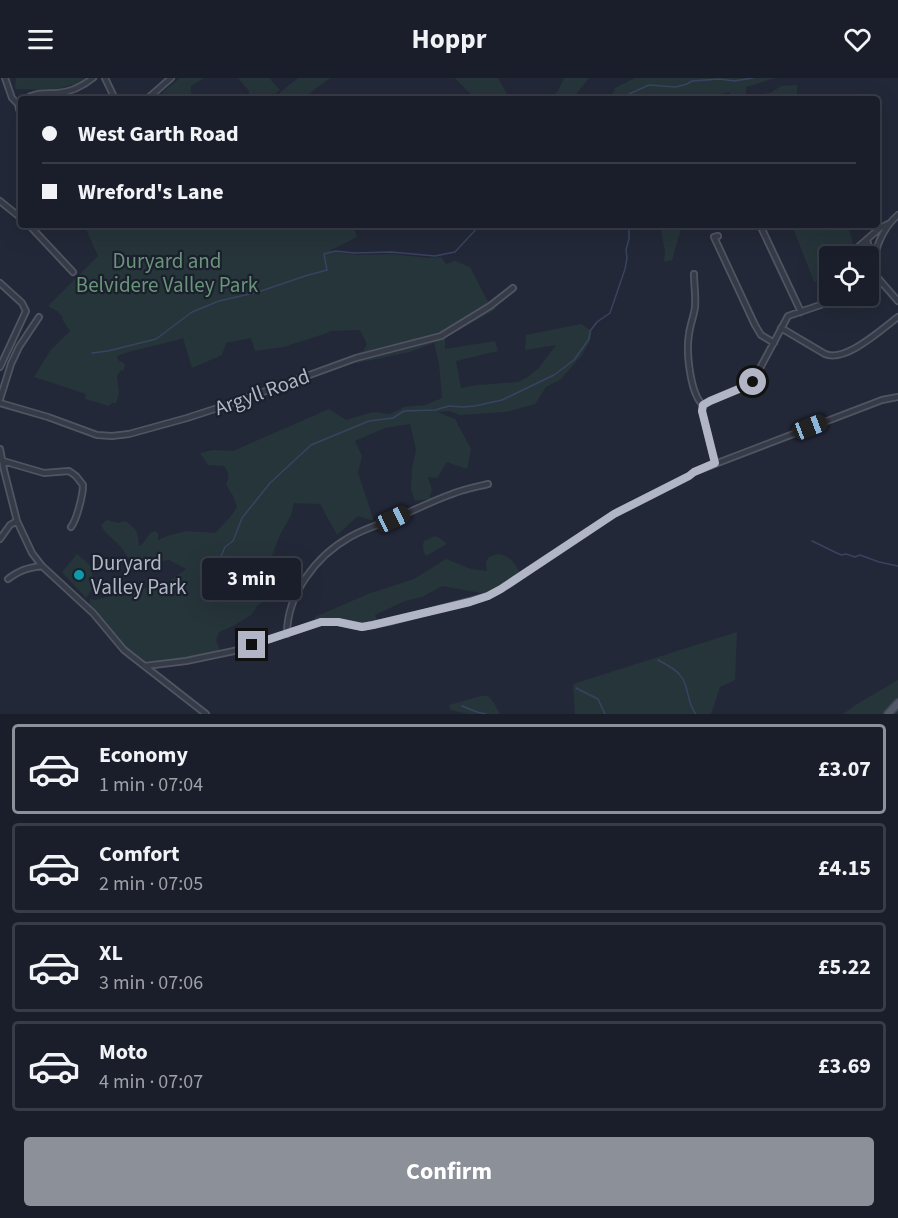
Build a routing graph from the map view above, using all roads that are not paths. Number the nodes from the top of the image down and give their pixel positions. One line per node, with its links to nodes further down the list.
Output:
1 (5, 78): 8 (street)
2 (93, 78): 5 (street)
3 (105, 78): 6 (street)
4 (171, 78): 7 (street)
5 (33, 96)
6 (114, 96)
7 (150, 96)
8 (18, 104)
9 (0, 201): 11 (street)
10 (898, 215): 12 (street)
11 (18, 216)
12 (888, 224): 16 (street); 19 (street)
13 (32, 228): 20 (street)
14 (761, 228): 27 (street)
15 (714, 237): 31 (street)
16 (867, 240): 17 (street); 18 (street)
17 (860, 246)
18 (869, 246)
19 (878, 246)
20 (73, 272)
21 (879, 277): 25 (street)
22 (686, 279): 36 (street)
23 (0, 283): 32 (street)
24 (513, 288): 35 (street, Argyll Road)
25 (898, 301)
26 (819, 306): 27 (street)
27 (801, 312): 30 (street)
28 (39, 317): 34 (street)
29 (898, 317): 30 (street)
30 (781, 328): 31 (street)
31 (774, 343): 36 (street)
32 (1, 364)
33 (898, 397): 39 (street)
34 (0, 399)
35 (0, 403)
36 (703, 405): 39 (street)
37 (0, 449): 38 (street)
38 (3, 461): 41 (street); 42 (street)
39 (715, 463): 46 (street)
40 (488, 484): 46 (street)
41 (17, 521): 43 (street); 44 (street)
42 (71, 527)
43 (0, 539)
44 (42, 566): 45 (street); 47 (street)
45 (8, 579)
46 (287, 634): 47 (street)
47 (145, 666): 49 (street)
48 (898, 703): 50 (main road)
49 (206, 714)
50 (888, 714)

